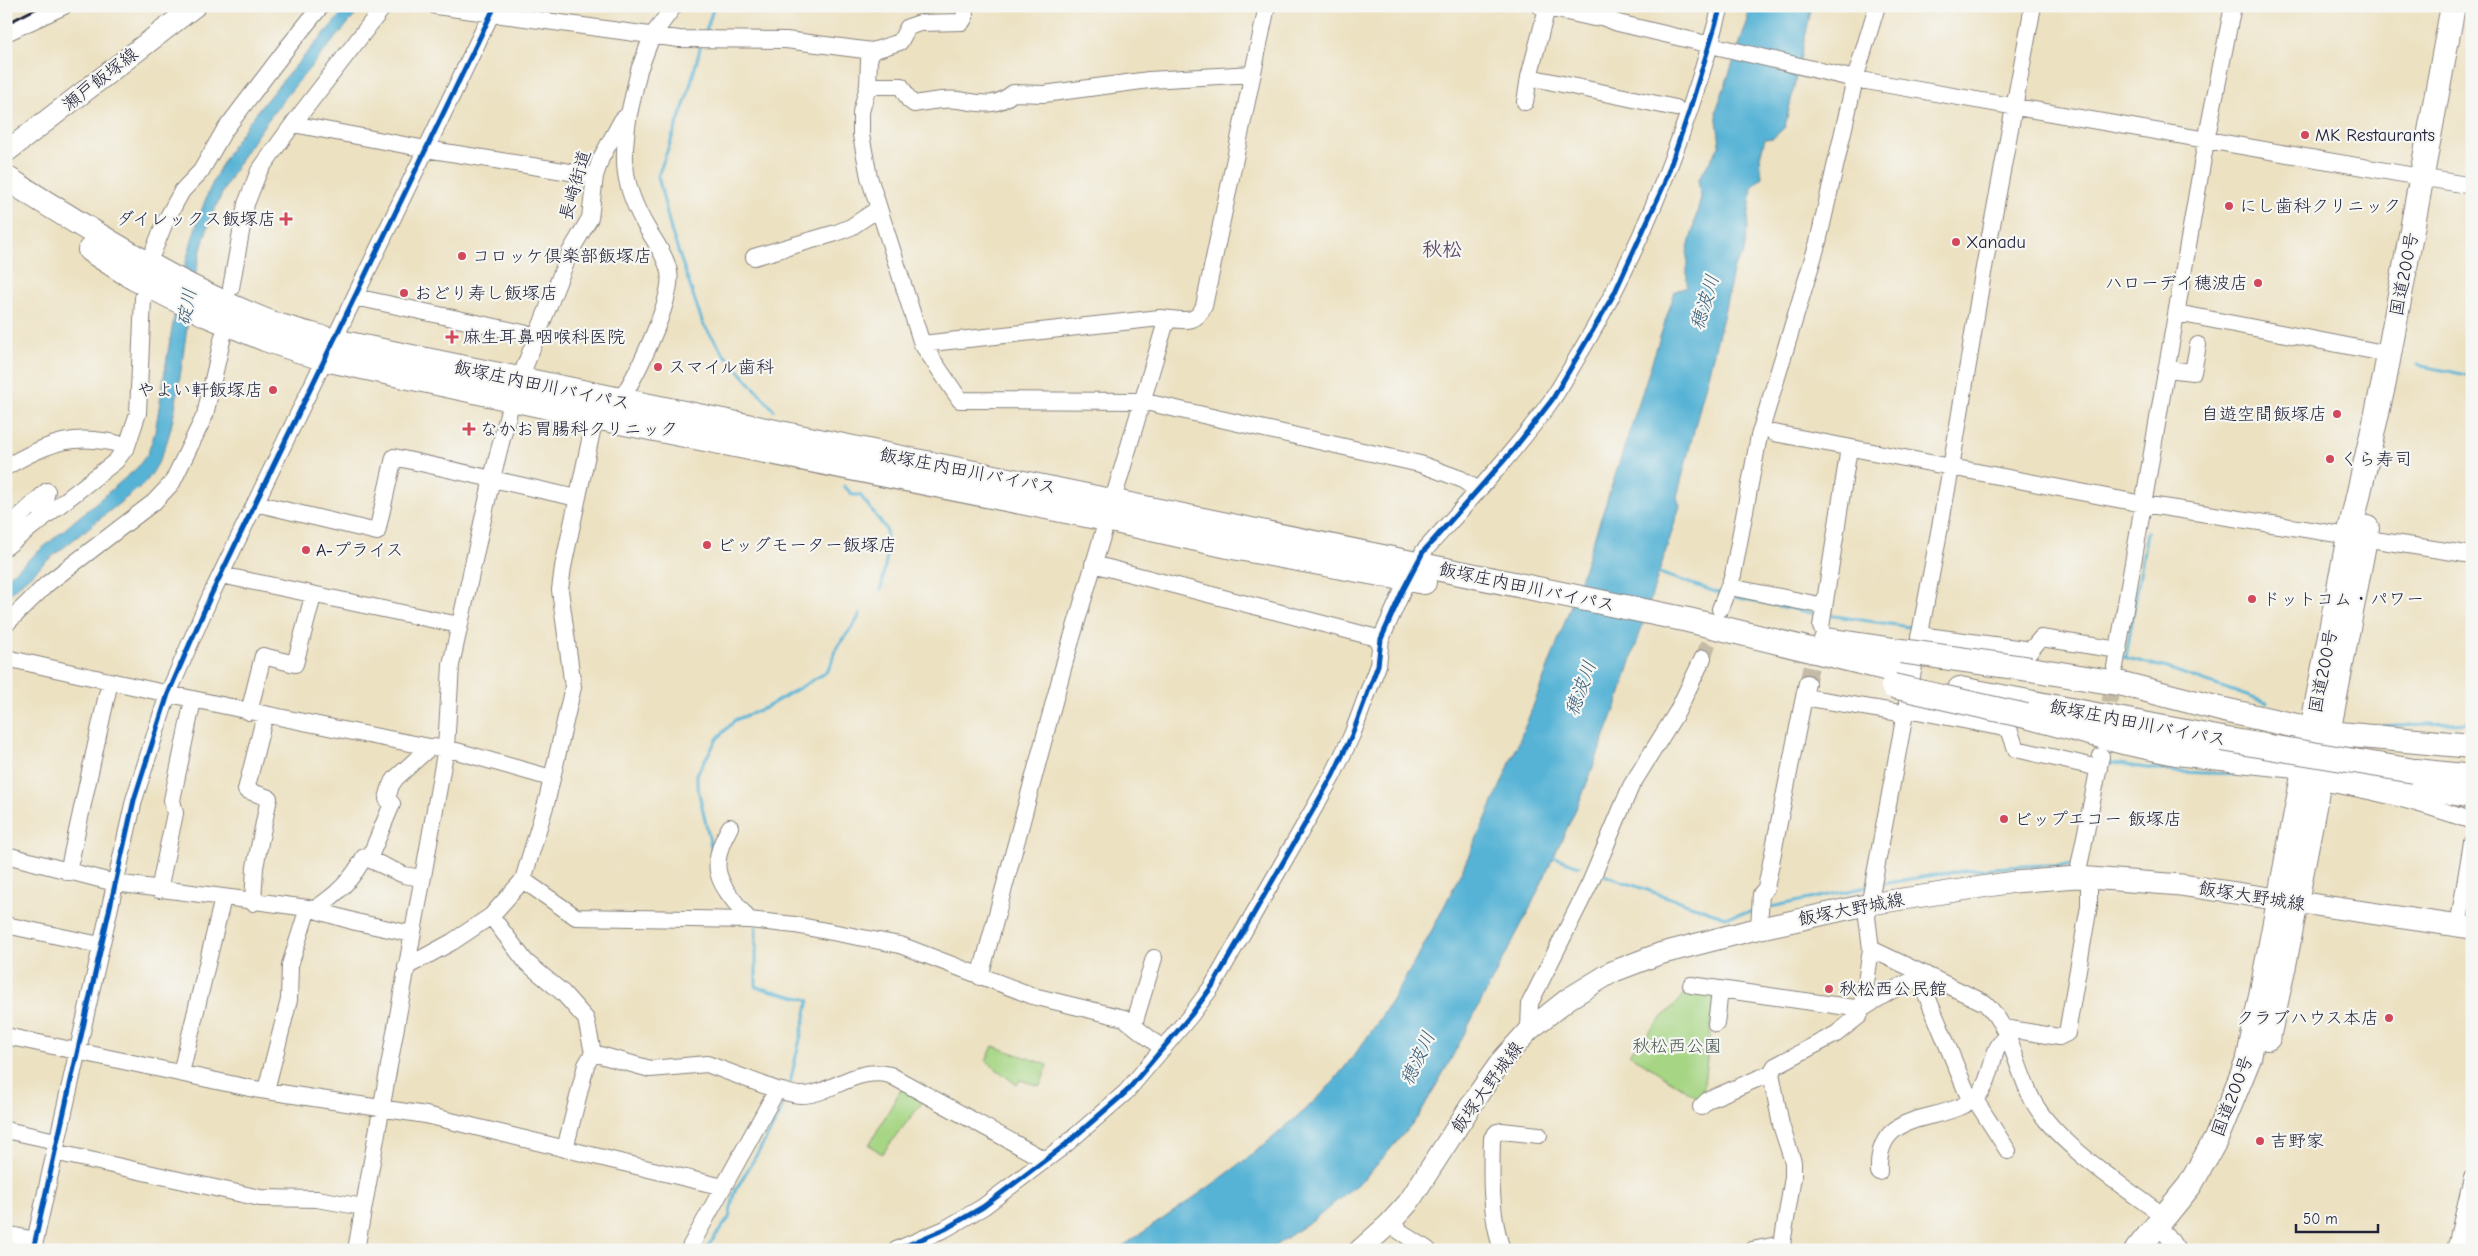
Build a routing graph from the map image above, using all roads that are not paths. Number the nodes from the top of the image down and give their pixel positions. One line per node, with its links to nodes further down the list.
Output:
1 (64, 6): 20 (street)
2 (194, 6): 35 (main road, 瀬戸飯塚線)
3 (321, 6): 43 (street)
4 (384, 6): 32 (street)
5 (436, 6): 18 (street)
6 (674, 6): 21 (street, 長崎街道)
7 (964, 6): 23 (street)
8 (1267, 6): 24 (street)
9 (1583, 6): 19 (street)
10 (1709, 6): 22 (street)
11 (1721, 6): 22 (street)
12 (1877, 6): 26 (street)
13 (2033, 6): 29 (street)
14 (2232, 6): 33 (street)
15 (2453, 6): 38 (highway, 国道200号)
16 (2467, 6): 38 (highway, 国道200号)
17 (1543, 7): 19 (street); 25 (street)
18 (493, 11): 21 (street); 34 (street)
19 (1618, 23): 22 (street)
20 (6, 33)
21 (652, 36): 23 (street); 31 (street, 長崎街道)
22 (1713, 41): 26 (street); 65 (street)
23 (872, 51): 27 (street)
24 (1253, 74): 27 (street); 47 (street)
25 (1528, 77): 28 (street); 30 (street)
26 (1855, 78): 29 (street); 61 (street)
27 (868, 86): 41 (street)
28 (1525, 102)
29 (2015, 107): 33 (street); 63 (street)
30 (1676, 108)
31 (629, 114): 36 (street, 長崎街道); 57 (street)
32 (293, 124): 34 (street); 45 (street)
33 (2206, 141): 38 (street); 46 (street)
34 (426, 149): 36 (street); 44 (street)
35 (6, 152)
36 (595, 176): 49 (street, 長崎街道)
37 (6, 178): 43 (highway, 飯塚庄内田川バイパス)
38 (2429, 179): 39 (street); 53 (highway, 国道200号); 72 (highway, 国道200号)
39 (2472, 186)
40 (6, 198): 43 (highway, 飯塚庄内田川バイパス)
41 (878, 209): 42 (street); 50 (street)
42 (754, 257)
43 (153, 278): 45 (highway, 飯塚庄内田川バイパス); 60 (street)
44 (354, 297): 49 (street); 52 (street)
45 (215, 299): 52 (highway, 飯塚庄内田川バイパス)
46 (2177, 312): 53 (street); 54 (street)
47 (1171, 319): 50 (street); 56 (street)
48 (223, 336): 80 (street)
49 (537, 336): 55 (street, 長崎街道)
50 (922, 344): 56 (street)
51 (2198, 345): 54 (street)
52 (329, 350): 55 (highway, 飯塚庄内田川バイパス); 67 (street)
53 (2389, 354): 72 (highway, 国道200号)
54 (2172, 370): 68 (street)
55 (516, 390): 57 (highway, 飯塚庄内田川バイパス); 58 (highway, 飯塚庄内田川バイパス); 64 (street, 長崎街道)
56 (1141, 401): 65 (street); 69 (street)
57 (620, 402): 58 (street); 69 (highway, 飯塚庄内田川バイパス)
58 (595, 416): 66 (street); 69 (highway, 飯塚庄内田川バイパス)
59 (1774, 433): 61 (street)
60 (127, 446): 62 (street); 70 (street)
61 (1849, 448): 63 (street)
62 (6, 467)
63 (1951, 468): 68 (street); 83 (street)
64 (492, 478): 66 (street); 67 (street); 81 (street, 長崎街道)
65 (1478, 490): 74 (street)
66 (577, 498): 101 (street)
67 (255, 503): 77 (street)
68 (2148, 505): 72 (street); 85 (street)
69 (1109, 510): 76 (street); 82 (highway, 飯塚庄内田川バイパス)
70 (40, 522): 71 (street); 73 (street)
71 (6, 529)
72 (2357, 537): 75 (street); 95 (highway, 国道200号)
73 (6, 547)
74 (1423, 552)
75 (2472, 555)
76 (1093, 564): 84 (street); 131 (street)
77 (221, 574): 79 (street); 90 (street)
78 (1402, 592): 84 (street)
79 (313, 596): 81 (street); 94 (street)
80 (6, 624)
81 (459, 625): 98 (street, 長崎街道)
82 (1686, 628): 88 (highway, 飯塚庄内田川バイパス); 88 (highway, 飯塚庄内田川バイパス)
83 (1920, 631): 85 (street); 93 (street)
84 (1381, 639): 140 (street)
85 (2034, 652): 88 (highway, bridge); 95 (highway)
86 (6, 658): 89 (street)
87 (1703, 658): 137 (street)
88 (1896, 672): 92 (highway, bridge); 92 (highway, 飯塚庄内田川バイパス)
89 (110, 681): 90 (street); 110 (street)
90 (168, 694): 91 (street); 113 (street)
91 (192, 700): 94 (street); 114 (street)
92 (2026, 709): 99 (highway, 飯塚庄内田川バイパス, bridge); 99 (highway)
93 (1906, 711): 109 (street); 115 (street); 122 (street)
94 (257, 714): 98 (street); 118 (street)
95 (2320, 731): 96 (highway); 99 (highway, 国道200号)
96 (2392, 740): 97 (highway); 102 (highway)
97 (2472, 746)
98 (438, 747): 101 (street); 108 (street); 111 (street, 長崎街道)
99 (2315, 769): 100 (highway, bridge); 102 (highway); 104 (street); 117 (highway, 国道200号)
100 (2472, 777)
101 (551, 778): 112 (street)
102 (2384, 780): 103 (highway)
103 (2472, 796)
104 (2472, 821)
105 (730, 827): 121 (street)
106 (2472, 842): 124 (street)
107 (6, 855): 110 (street)
108 (368, 859): 111 (street); 119 (street)
109 (2081, 871): 115 (main road, 飯塚大野城線); 117 (main road, 飯塚大野城線); 138 (street)
110 (68, 872): 113 (street)
111 (421, 878): 125 (street, 長崎街道)
112 (523, 880): 120 (street); 121 (street)
113 (115, 883): 114 (street); 126 (street)
114 (159, 890): 116 (street)
115 (1872, 894): 122 (main road, 飯塚大野城線); 127 (street)
116 (223, 898): 118 (street); 143 (street)
117 (2287, 902): 124 (main road, 飯塚大野城線); 162 (highway, 国道200号)
118 (253, 903): 119 (street)
119 (310, 909): 125 (street); 145 (street)
120 (491, 916): 129 (street); 142 (street)
121 (749, 920): 131 (street)
122 (1758, 924): 137 (main road, 飯塚大野城線)
123 (6, 926): 126 (street)
124 (2465, 928)
125 (412, 934): 129 (street, 長崎街道)
126 (100, 945): 141 (street)
127 (1871, 949): 130 (street); 134 (street)
128 (1154, 958): 135 (street)
129 (406, 967): 148 (street, 長崎街道)
130 (1922, 976): 134 (street); 138 (street); 147 (street)
131 (980, 977): 135 (street)
132 (1691, 985): 133 (street)
133 (1720, 990): 134 (street); 136 (street)
134 (1862, 1009): 144 (street)
135 (1134, 1024): 140 (street)
136 (1716, 1024)
137 (1529, 1030): 160 (main road, 飯塚大野城線)
138 (2005, 1031): 147 (street); 162 (street)
139 (6, 1036): 141 (street)
140 (1163, 1049): 155 (street)
141 (77, 1051): 143 (street); 152 (street)
142 (593, 1053): 146 (street); 153 (street)
143 (181, 1073): 145 (street)
144 (1771, 1073): 149 (street); 165 (street)
145 (266, 1090): 148 (street)
146 (777, 1090): 155 (street); 158 (street)
147 (1972, 1099): 154 (street); 156 (street)
148 (380, 1107): 153 (street); 159 (street, 長崎街道)
149 (1701, 1107)
150 (6, 1130): 152 (street)
151 (1539, 1135): 170 (street)
152 (55, 1147): 159 (street); 163 (street)
153 (565, 1149): 158 (street)
154 (2008, 1151)
155 (1045, 1160): 167 (street)
156 (1879, 1172)
157 (2472, 1178): 173 (street)
158 (723, 1187): 164 (street)
159 (363, 1207): 166 (street, 長崎街道)
160 (1389, 1224): 168 (main road, 飯塚大野城線); 169 (street)
161 (6, 1234): 163 (street)
162 (2166, 1238): 172 (highway, 国道200号)
163 (35, 1247)
164 (690, 1247)
165 (1784, 1247): 171 (street)
166 (356, 1250)
167 (896, 1250)
168 (1360, 1250)
169 (1428, 1250)
170 (1502, 1250)
171 (1752, 1250)
172 (2137, 1250)
173 (2455, 1250)

